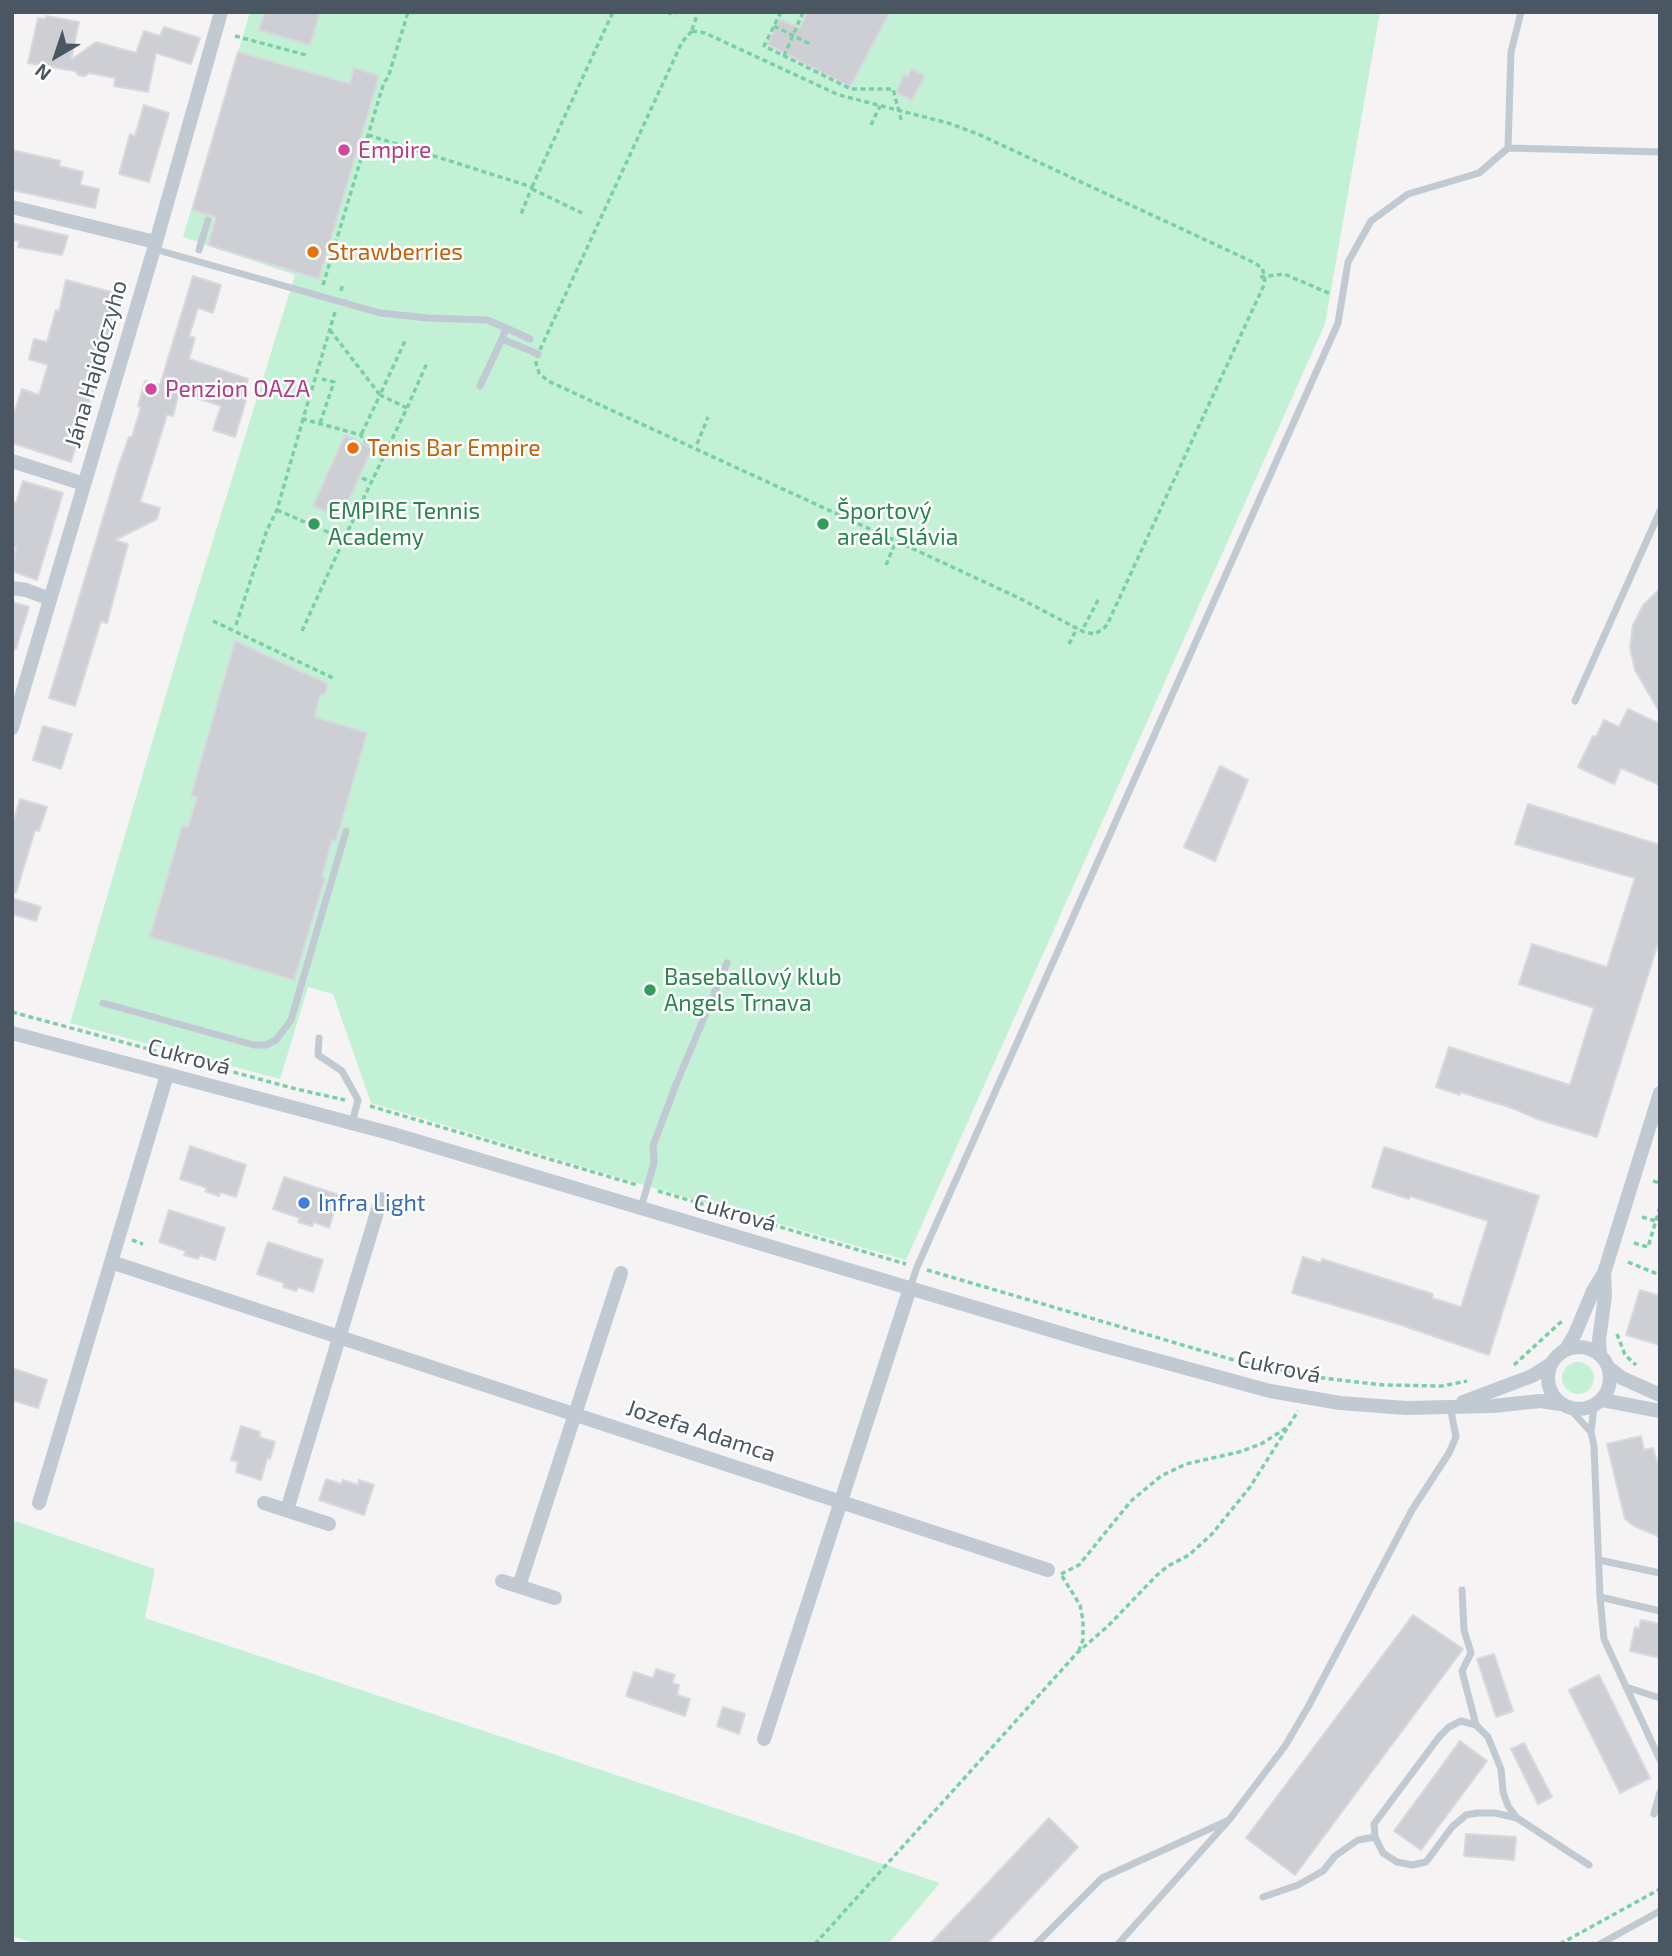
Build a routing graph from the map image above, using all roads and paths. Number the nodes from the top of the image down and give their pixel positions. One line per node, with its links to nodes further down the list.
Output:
1 (221, 12): 29 (street, Jána Hajdóczyho)
2 (408, 12): 21 (path)
3 (613, 12): 24 (path)
4 (667, 12): 9 (path)
5 (698, 12): 11 (path)
6 (781, 12): 10 (path)
7 (803, 12): 13 (path)
8 (1521, 12): 22 (lane)
9 (675, 16)
10 (774, 26): 13 (path); 16 (path)
11 (692, 31): 17 (path); 41 (path)
12 (235, 36): 15 (path)
13 (793, 36): 14 (path); 16 (path)
14 (812, 45)
15 (306, 55)
16 (784, 56): 18 (path)
17 (880, 106): 18 (path); 20 (path)
18 (897, 110): 19 (path); 31 (path)
19 (902, 123)
20 (871, 125)
21 (368, 135): 24 (path); 33 (path)
22 (1508, 148): 23 (lane); 34 (lane)
23 (1660, 152)
24 (532, 188): 26 (path); 27 (path)
25 (12, 207): 29 (street)
26 (582, 213)
27 (521, 214)
28 (208, 220): 30 (lane)
29 (155, 246): 35 (lane); 56 (street, Jána Hajdóczyho)
30 (199, 250)
31 (1263, 277): 34 (path); 70 (path)
32 (343, 283): 35 (path)
33 (323, 285)
34 (1342, 298): 97 (lane)
35 (338, 300): 36 (lane); 37 (path)
36 (506, 328): 38 (lane); 39 (lane)
37 (330, 329): 45 (path); 48 (path)
38 (502, 339): 41 (lane); 44 (lane)
39 (530, 339)
40 (405, 341): 45 (path)
41 (538, 354): 62 (path)
42 (427, 363): 46 (path)
43 (322, 379): 49 (path)
44 (480, 386)
45 (380, 395): 46 (path); 50 (path)
46 (407, 408): 52 (path)
47 (708, 417): 51 (path)
48 (303, 419): 49 (path); 57 (path)
49 (320, 424): 50 (path)
50 (361, 435): 52 (path)
51 (697, 444)
52 (386, 452): 55 (path)
53 (12, 461): 56 (street)
54 (362, 478): 55 (path)
55 (371, 482): 60 (path)
56 (84, 484): 66 (street, Jána Hajdóczyho)
57 (277, 510): 61 (path); 68 (path)
58 (1660, 511): 74 (lane)
59 (346, 514): 60 (path)
60 (354, 518): 61 (path)
61 (344, 539): 71 (path)
62 (896, 541): 63 (path); 70 (path)
63 (886, 565)
64 (12, 588): 66 (street)
65 (1099, 598): 69 (path)
66 (50, 599): 75 (street, Jána Hajdóczyho)
67 (213, 621): 73 (path)
68 (236, 625)
69 (1084, 627)
70 (1077, 628): 72 (path)
71 (302, 631)
72 (1069, 644)
73 (333, 677)
74 (1575, 701)
75 (12, 728)
76 (346, 831): 78 (lane)
77 (727, 963): 88 (lane)
78 (103, 1003)
79 (12, 1012): 84 (path)
80 (12, 1033): 82 (street, Cukrová)
81 (319, 1038): 84 (lane)
82 (167, 1075): 85 (street, Cukrová); 95 (street)
83 (1660, 1093): 99 (street)
84 (357, 1102): 85 (lane); 88 (path)
85 (352, 1123): 91 (street, Cukrová)
86 (1653, 1181): 87 (path)
87 (1660, 1183)
88 (647, 1188): 91 (lane); 97 (path)
89 (381, 1199): 104 (street)
90 (1660, 1207): 93 (path)
91 (640, 1209): 101 (street, Cukrová)
92 (1642, 1217): 93 (path)
93 (1656, 1221): 94 (path)
94 (1634, 1243)
95 (111, 1262): 104 (street, Jozefa Adamca); 121 (street)
96 (1628, 1262): 100 (path)
97 (917, 1267): 101 (lane); 110 (path)
98 (621, 1273): 117 (street)
99 (1604, 1273): 105 (street); 106 (street)
100 (1660, 1275)
101 (911, 1288): 112 (street, Cukrová); 120 (street)
102 (1564, 1317): 108 (path)
103 (1617, 1335): 109 (path)
104 (339, 1337): 117 (street, Jozefa Adamca); 123 (street)
105 (1566, 1349): 106 (street); 107 (street)
106 (1604, 1362): 111 (street); 113 (street)
107 (1551, 1364): 114 (street, Cukrová); 115 (street)
108 (1506, 1368)
109 (1643, 1369)
110 (1470, 1380)
111 (1660, 1395)
112 (1306, 1398): 114 (street, Cukrová); 118 (path)
113 (1598, 1403): 115 (street); 116 (street); 119 (lane)
114 (1450, 1406): 115 (street, Cukrová); 143 (lane)
115 (1565, 1406): 119 (lane)
116 (1660, 1410)
117 (575, 1414): 120 (street, Jozefa Adamca); 129 (street)
118 (1290, 1426): 134 (path); 134 (path)
119 (1591, 1432): 125 (lane)
120 (841, 1502): 126 (street, Jozefa Adamca); 138 (street)
121 (39, 1503)
122 (264, 1503): 123 (street)
123 (288, 1510): 124 (street)
124 (329, 1524)
125 (1599, 1560): 127 (lane); 131 (lane)
126 (1048, 1570)
127 (1660, 1573)
128 (502, 1581): 129 (street)
129 (519, 1586): 132 (street)
130 (1462, 1590): 137 (lane)
131 (1600, 1597): 133 (lane); 135 (lane)
132 (555, 1598)
133 (1660, 1611)
134 (1077, 1653): 149 (path)
135 (1626, 1687): 136 (lane); 139 (lane)
136 (1660, 1698)
137 (1476, 1725): 142 (lane); 144 (lane)
138 (764, 1739)
139 (1660, 1760)
140 (1660, 1792): 141 (lane)
141 (1654, 1814)
142 (1517, 1818): 144 (lane); 145 (lane)
143 (1228, 1820): 150 (lane); 151 (lane)
144 (1375, 1838): 147 (lane)
145 (1589, 1865)
146 (1660, 1889): 152 (path)
147 (1263, 1897)
148 (1660, 1911): 153 (lane)
149 (816, 1944)
150 (1036, 1944)
151 (1118, 1944)
152 (1560, 1944)
153 (1600, 1944)

